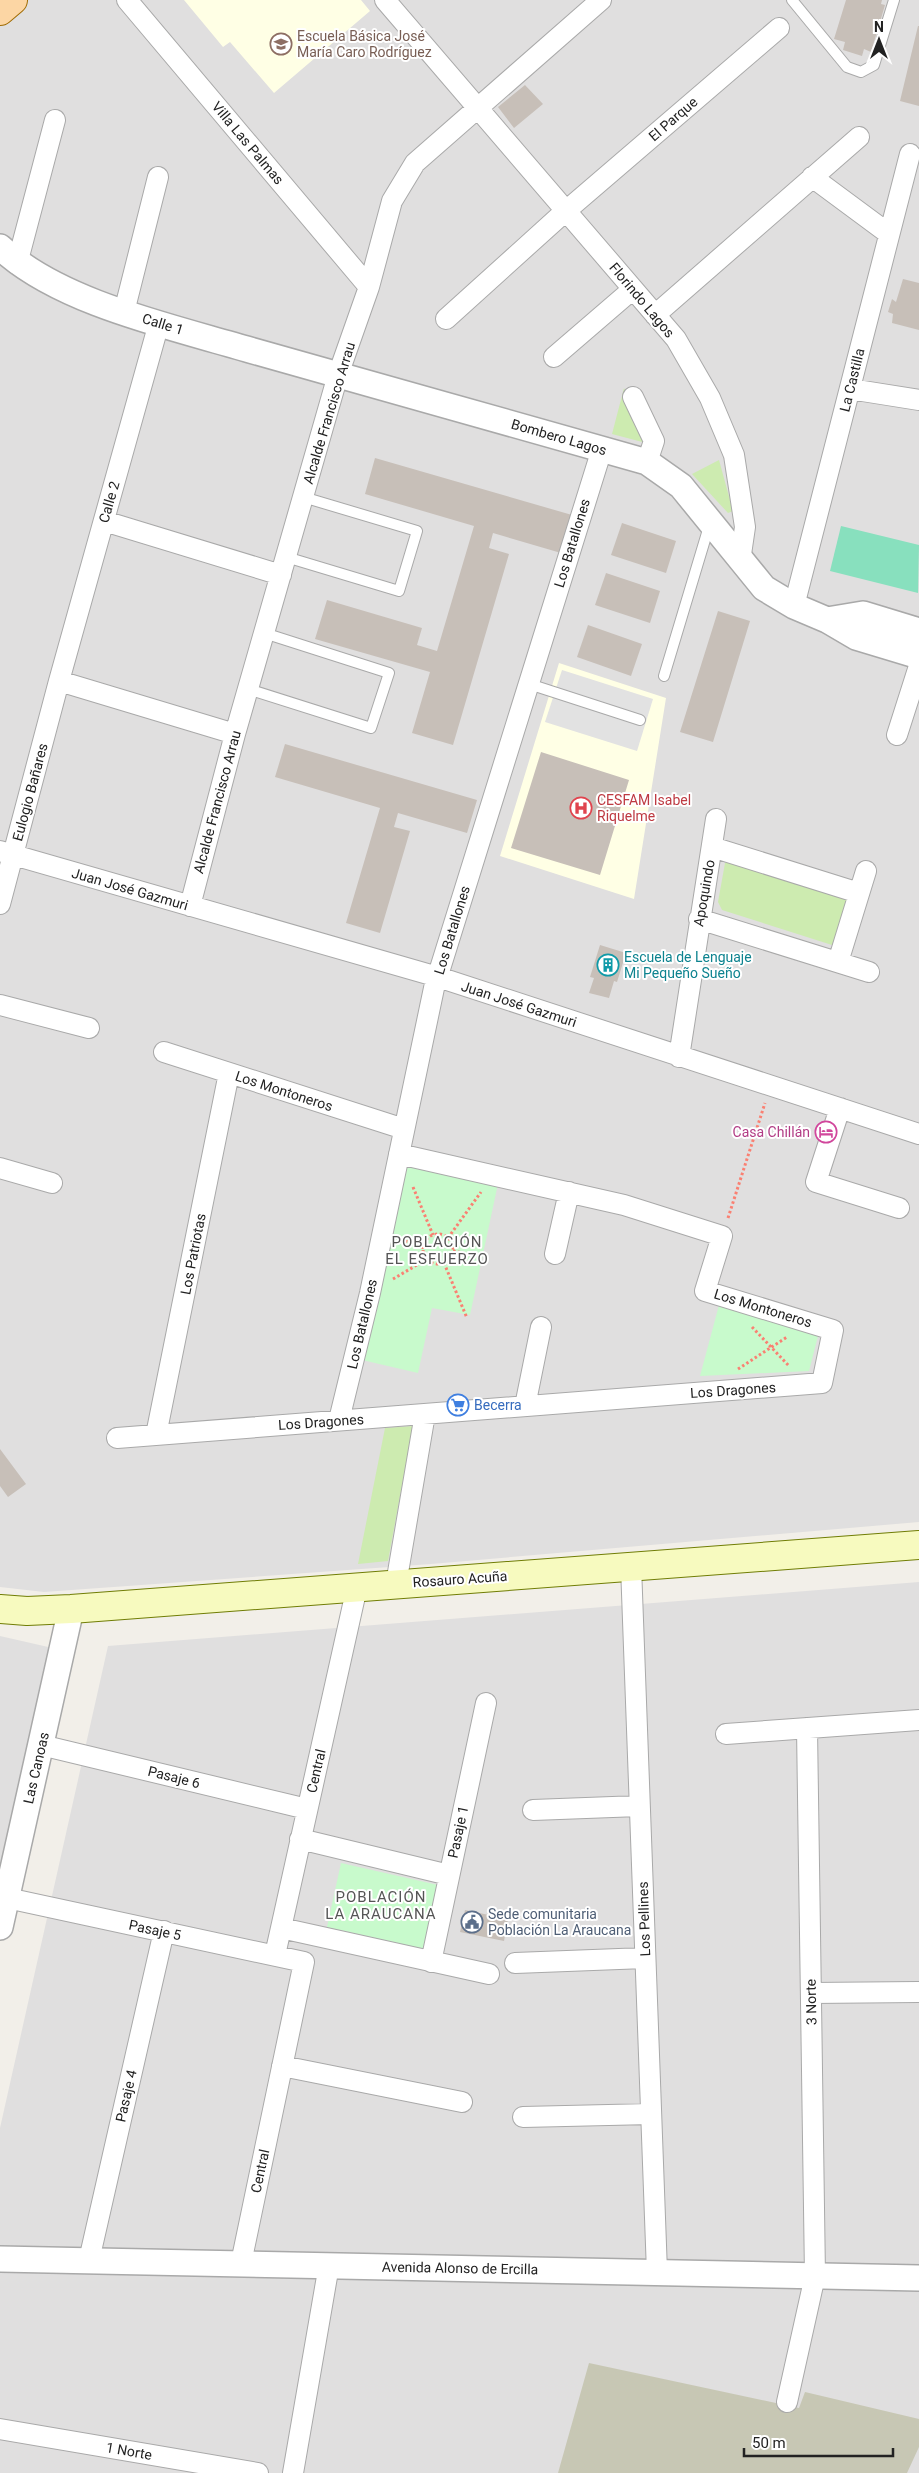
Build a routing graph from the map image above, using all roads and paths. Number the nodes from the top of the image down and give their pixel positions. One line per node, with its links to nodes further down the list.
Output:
1 (13, 0): 7 (main road)
2 (127, 0): 18 (street, Villa Las Palmas)
3 (385, 0): 9 (street, Florindo Lagos)
4 (601, 0): 9 (street, Alcalde Francisco Arrau)
5 (792, 0): 6 (lane)
6 (894, 0)
7 (0, 11)
8 (778, 28): 15 (street, El Parque)
9 (479, 109): 15 (street, Florindo Lagos); 18 (street, Alcalde Francisco Arrau)
10 (55, 120): 17 (street)
11 (858, 137): 14 (street)
12 (910, 154): 16 (street, La Castilla)
13 (158, 177): 20 (street)
14 (812, 177): 16 (street); 21 (street)
15 (568, 211): 19 (street, Florindo Lagos); 22 (street, El Parque)
16 (889, 234): 26 (street, La Castilla)
17 (9, 256): 20 (street, Calle 1)
18 (369, 287): 25 (street, Alcalde Francisco Arrau)
19 (633, 289): 21 (street, Florindo Lagos); 24 (street)
20 (124, 312): 23 (street, Calle 1)
21 (655, 315): 34 (street, Florindo Lagos)
22 (446, 319)
23 (159, 323): 25 (street, Calle 1); 32 (street, Calle 2)
24 (554, 357)
25 (338, 376): 29 (street, Bombero Lagos); 31 (street, Alcalde Francisco Arrau)
26 (850, 389): 28 (street); 36 (street, La Castilla)
27 (633, 397): 30 (street)
28 (919, 400)
29 (602, 449): 30 (street, Bombero Lagos); 44 (street, Los Batallones)
30 (648, 462): 33 (street, Bombero Lagos)
31 (303, 496): 35 (street, Alcalde Francisco Arrau); 35 (lane)
32 (104, 521): 35 (street); 43 (street, Calle 2)
33 (710, 523): 34 (street, Bombero Lagos); 42 (lane)
34 (740, 561): 36 (street)
35 (284, 566): 39 (street, Alcalde Francisco Arrau)
36 (794, 606): 37 (street)
37 (827, 620): 38 (street); 40 (street)
38 (919, 631)
39 (264, 633): 45 (street, Alcalde Francisco Arrau); 45 (lane)
40 (919, 656)
41 (919, 666): 48 (street)
42 (664, 676)
43 (58, 681): 47 (street); 51 (street, Eulogio Bañares)
44 (529, 684): 46 (lane); 59 (street, Los Batallones)
45 (248, 690): 47 (street, Alcalde Francisco Arrau)
46 (640, 720)
47 (235, 734): 55 (street, Alcalde Francisco Arrau)
48 (897, 735)
49 (716, 819): 50 (street, Apoquindo)
50 (712, 848): 53 (street); 56 (street, Apoquindo)
51 (7, 853): 54 (street, Eulogio Bañares); 55 (street, Juan José Gazmuri)
52 (866, 870): 53 (street)
53 (859, 893): 57 (street)
54 (0, 904)
55 (190, 906): 59 (street, Juan José Gazmuri)
56 (699, 919): 57 (street); 63 (street, Apoquindo)
57 (838, 962): 58 (street)
58 (870, 972)
59 (438, 977): 63 (street, Juan José Gazmuri); 67 (street, Los Batallones)
60 (0, 1006): 61 (street)
61 (89, 1028)
62 (164, 1052): 64 (street, Los Montoneros)
63 (679, 1057): 65 (street, Juan José Gazmuri)
64 (229, 1073): 67 (street, Los Montoneros); 94 (street, Los Patriotas)
65 (771, 1085): 66 (street, Juan José Gazmuri); 76 (path)
66 (840, 1108): 68 (street, Juan José Gazmuri); 74 (street)
67 (404, 1130): 69 (street, Los Batallones)
68 (919, 1134)
69 (399, 1154): 71 (street); 75 (path); 83 (street, Los Batallones)
70 (0, 1168): 72 (street)
71 (493, 1175): 73 (street); 77 (path)
72 (52, 1183)
73 (569, 1192): 76 (street); 79 (street)
74 (899, 1208)
75 (433, 1235): 77 (path); 81 (path)
76 (722, 1236): 86 (street, Los Montoneros)
77 (448, 1238): 78 (path)
78 (453, 1252): 80 (path); 82 (path)
79 (555, 1254)
80 (481, 1257)
81 (427, 1259): 82 (path); 83 (path)
82 (444, 1263): 84 (path)
83 (370, 1293): 93 (street, Los Batallones)
84 (467, 1318)
85 (747, 1321): 88 (path)
86 (812, 1323): 88 (path); 90 (street, Los Montoneros)
87 (541, 1327): 91 (street)
88 (771, 1347): 89 (path); 90 (path)
89 (732, 1372)
90 (814, 1383): 91 (street, Los Dragones)
91 (525, 1406): 92 (street, Los Dragones)
92 (425, 1414): 93 (street, Los Dragones); 98 (street)
93 (339, 1420): 94 (street, Los Dragones)
94 (156, 1435): 95 (street, Los Dragones)
95 (117, 1438)
96 (919, 1545): 97 (main road, Rosauro Acuña)
97 (631, 1566): 98 (main road, Rosauro Acuña); 107 (street, Los Pellines)
98 (396, 1584): 99 (main road, Rosauro Acuña)
99 (357, 1587): 101 (main road, Rosauro Acuña); 108 (street, Central)
100 (0, 1609): 101 (main road, Rosauro Acuña)
101 (71, 1609): 106 (street, Las Canoas)
102 (486, 1703): 112 (street, Pasaje 1)
103 (919, 1720): 104 (street)
104 (807, 1728): 105 (street); 124 (street, 3 Norte)
105 (726, 1734)
106 (41, 1745): 108 (street, Pasaje 6); 111 (street, Las Canoas)
107 (640, 1806): 109 (street); 118 (street, Los Pellines)
108 (307, 1809): 110 (street, Central)
109 (533, 1810)
110 (300, 1839): 112 (street); 115 (street, Central)
111 (7, 1862): 113 (street, Las Canoas)
112 (449, 1875): 120 (street, Pasaje 1)
113 (7, 1898): 114 (street, Las Canoas); 116 (street, Pasaje 5)
114 (0, 1927)
115 (280, 1928): 117 (street, Central); 120 (street)
116 (164, 1931): 117 (street, Pasaje 5); 130 (street, Pasaje 4)
117 (275, 1955): 119 (street, Pasaje 5)
118 (645, 1958): 121 (street); 127 (street, Los Pellines)
119 (304, 1962): 125 (street, Central)
120 (431, 1962): 122 (street)
121 (515, 1963)
122 (489, 1974)
123 (919, 1992): 124 (street)
124 (811, 1993): 134 (street, 3 Norte)
125 (282, 2066): 126 (street); 131 (street, Central)
126 (462, 2102)
127 (651, 2114): 128 (street); 133 (street, Los Pellines)
128 (523, 2117)
129 (0, 2259): 130 (street, Avenida Alonso de Ercilla)
130 (89, 2260): 131 (street, Avenida Alonso de Ercilla)
131 (241, 2263): 132 (street, Avenida Alonso de Ercilla)
132 (329, 2265): 133 (street, Avenida Alonso de Ercilla); 139 (street)
133 (657, 2272): 134 (street, Avenida Alonso de Ercilla)
134 (815, 2276): 135 (street, Avenida Alonso de Ercilla); 136 (street, 3 Norte)
135 (919, 2278)
136 (787, 2402)
137 (0, 2429): 138 (street, 1 Norte)
138 (258, 2473)
139 (293, 2473)

